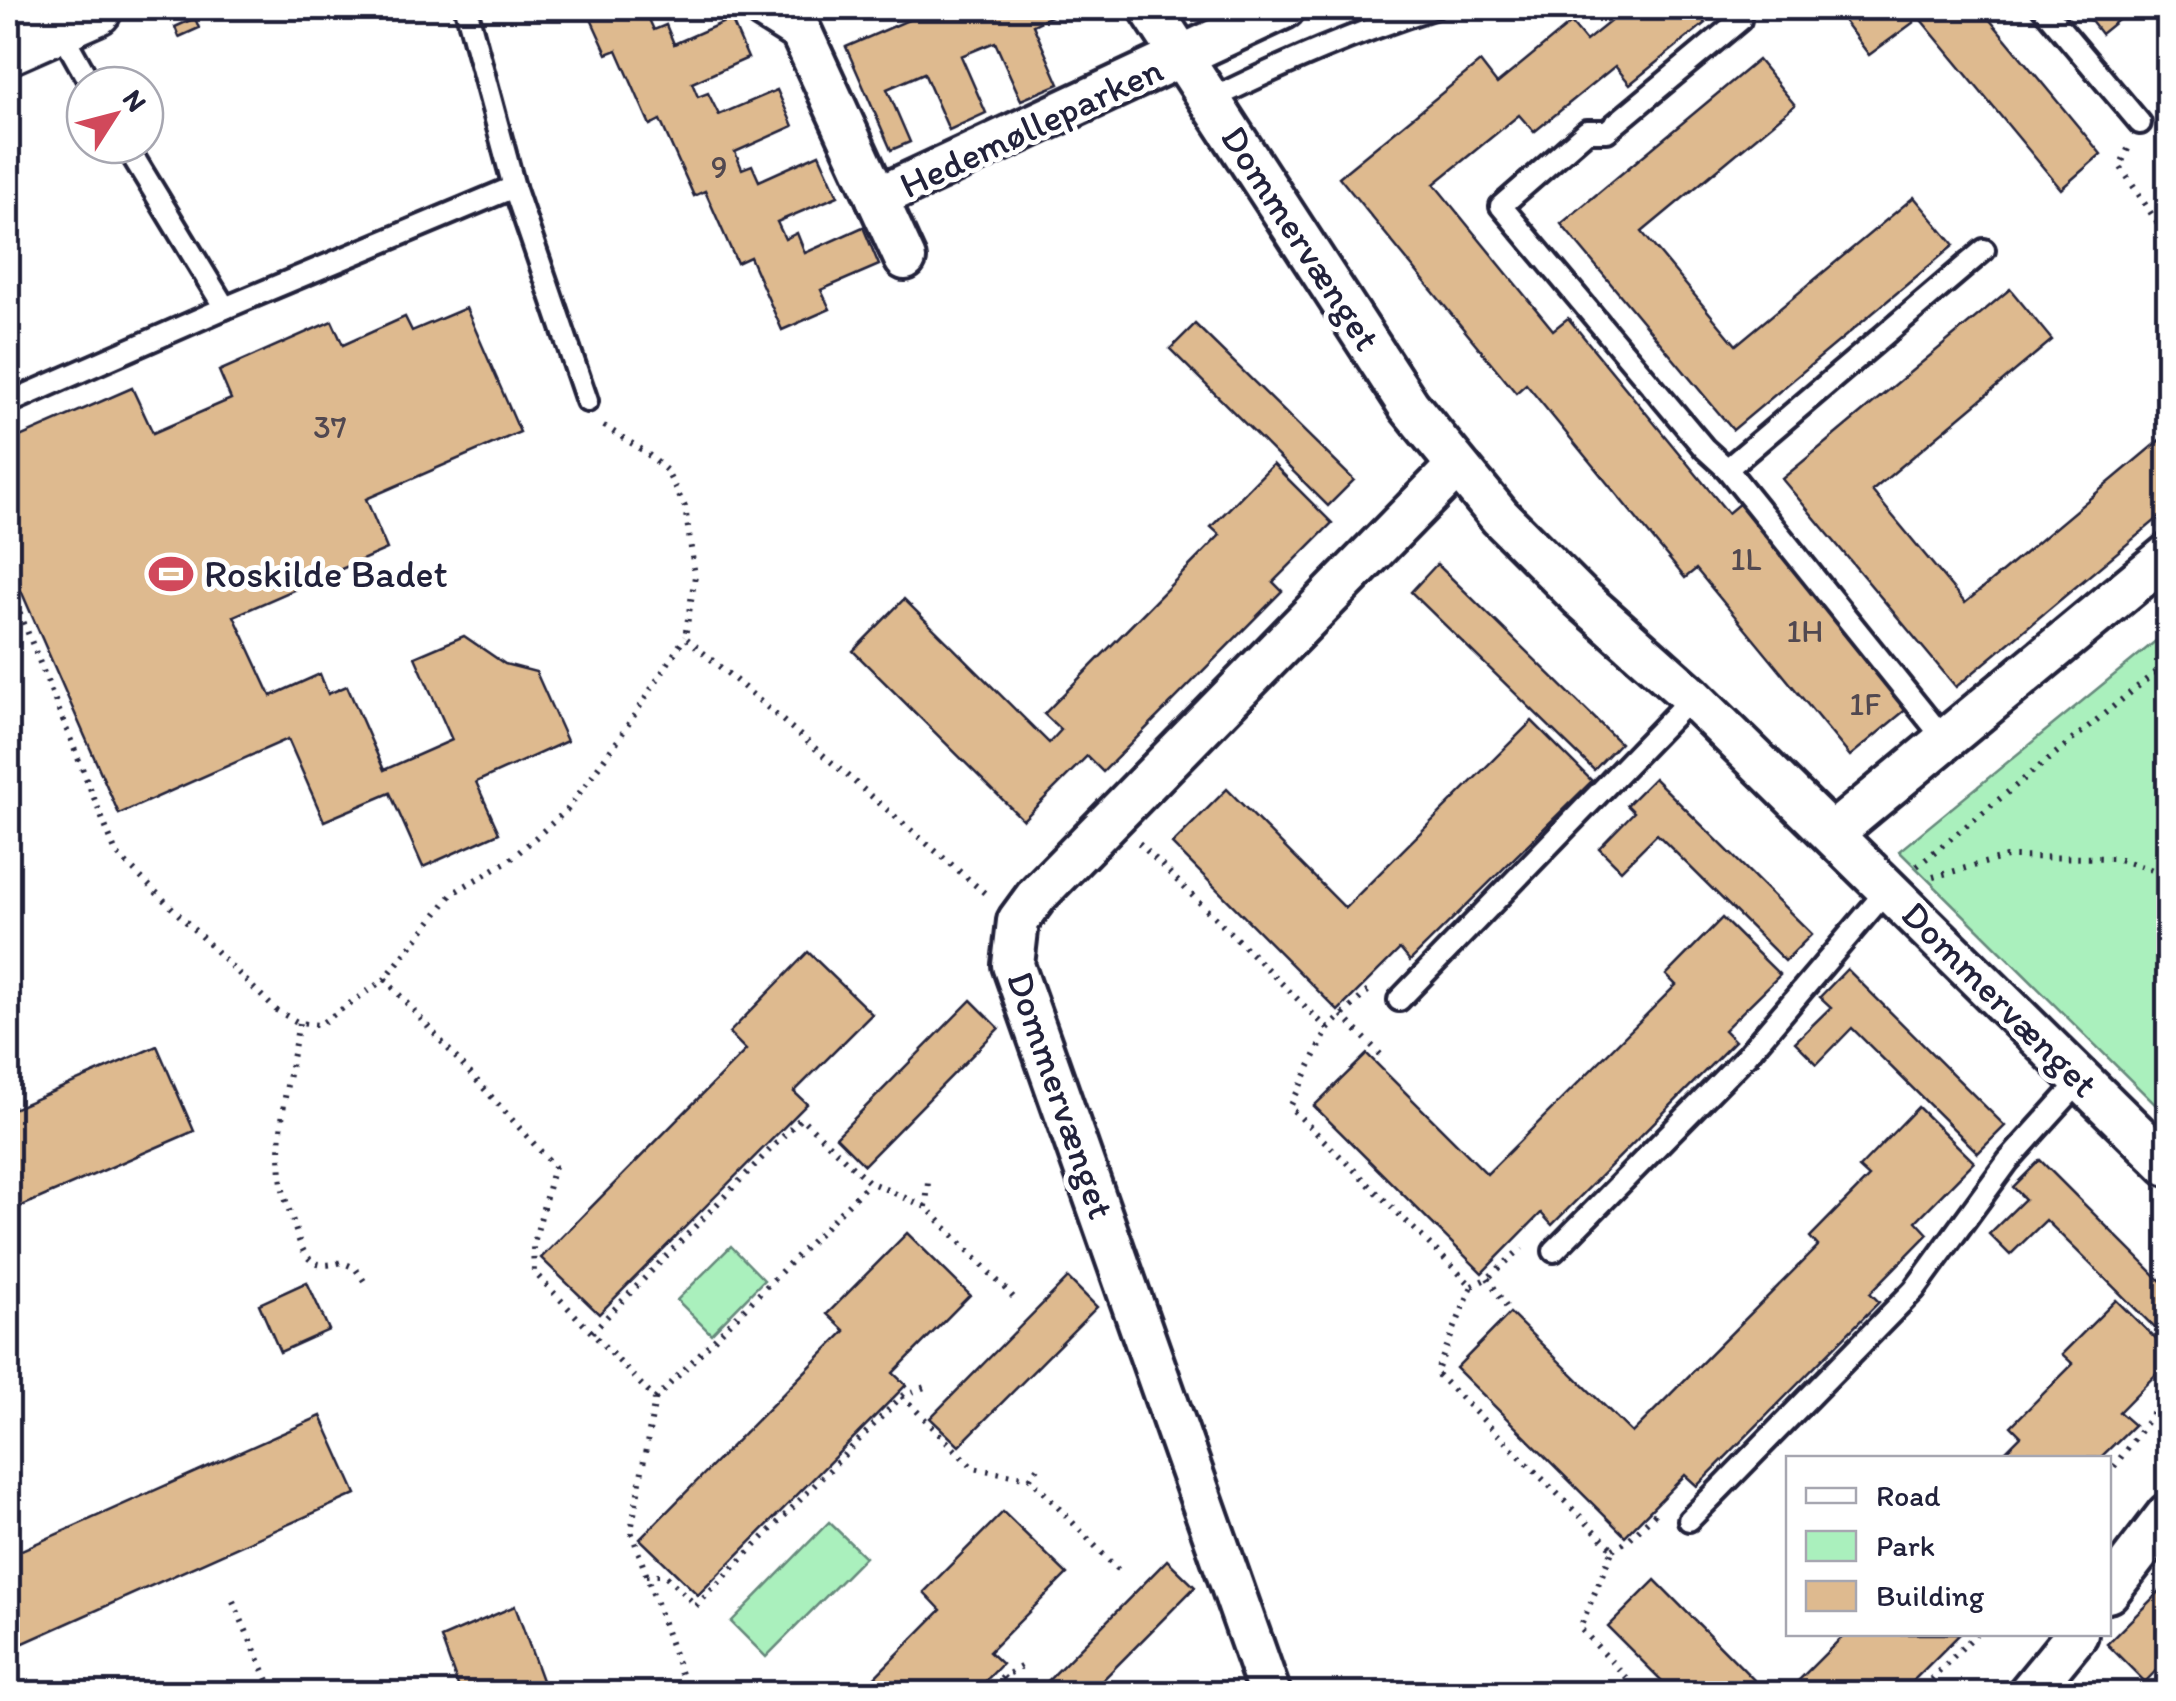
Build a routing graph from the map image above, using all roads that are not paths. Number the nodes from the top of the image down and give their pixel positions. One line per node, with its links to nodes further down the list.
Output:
1 (466, 8): 15 (lane)
2 (764, 8): 16 (street, Hedemølleparken)
3 (1150, 8): 10 (street, Dommervænget)
4 (1284, 8): 10 (street, Hedemølleparken)
5 (1434, 8): 12 (lane)
6 (2043, 8): 13 (lane)
7 (75, 16): 9 (street); 11 (lane)
8 (1740, 20): 23 (lane)
9 (8, 46)
10 (1184, 56): 12 (street, Dommervænget); 16 (street, Hedemølleparken)
11 (87, 65)
12 (1212, 100): 22 (street, Dommervænget)
13 (2140, 123)
14 (138, 165): 19 (lane)
15 (514, 188): 19 (lane); 20 (lane)
16 (877, 198): 18 (street, Hedemølleparken)
17 (1984, 250): 23 (lane)
18 (904, 258)
19 (224, 308): 21 (lane)
20 (586, 401)
21 (8, 403)
22 (1456, 466): 25 (street, Dommervænget); 38 (street, Dommervænget)
23 (1727, 469): 26 (lane)
24 (2168, 555): 26 (street)
25 (1692, 696): 27 (street, Dommervænget); 29 (lane)
26 (1945, 740): 27 (street)
27 (1832, 834): 28 (street, Dommervænget)
28 (1888, 888): 30 (street, Dommervænget); 32 (lane)
29 (1399, 1000)
30 (2082, 1080): 31 (street, Dommervænget); 34 (lane)
31 (2168, 1165)
32 (1554, 1251)
33 (2168, 1514): 35 (street)
34 (1689, 1520)
35 (2111, 1588)
36 (2076, 1636): 37 (street)
37 (2040, 1690)
38 (1270, 1694)

